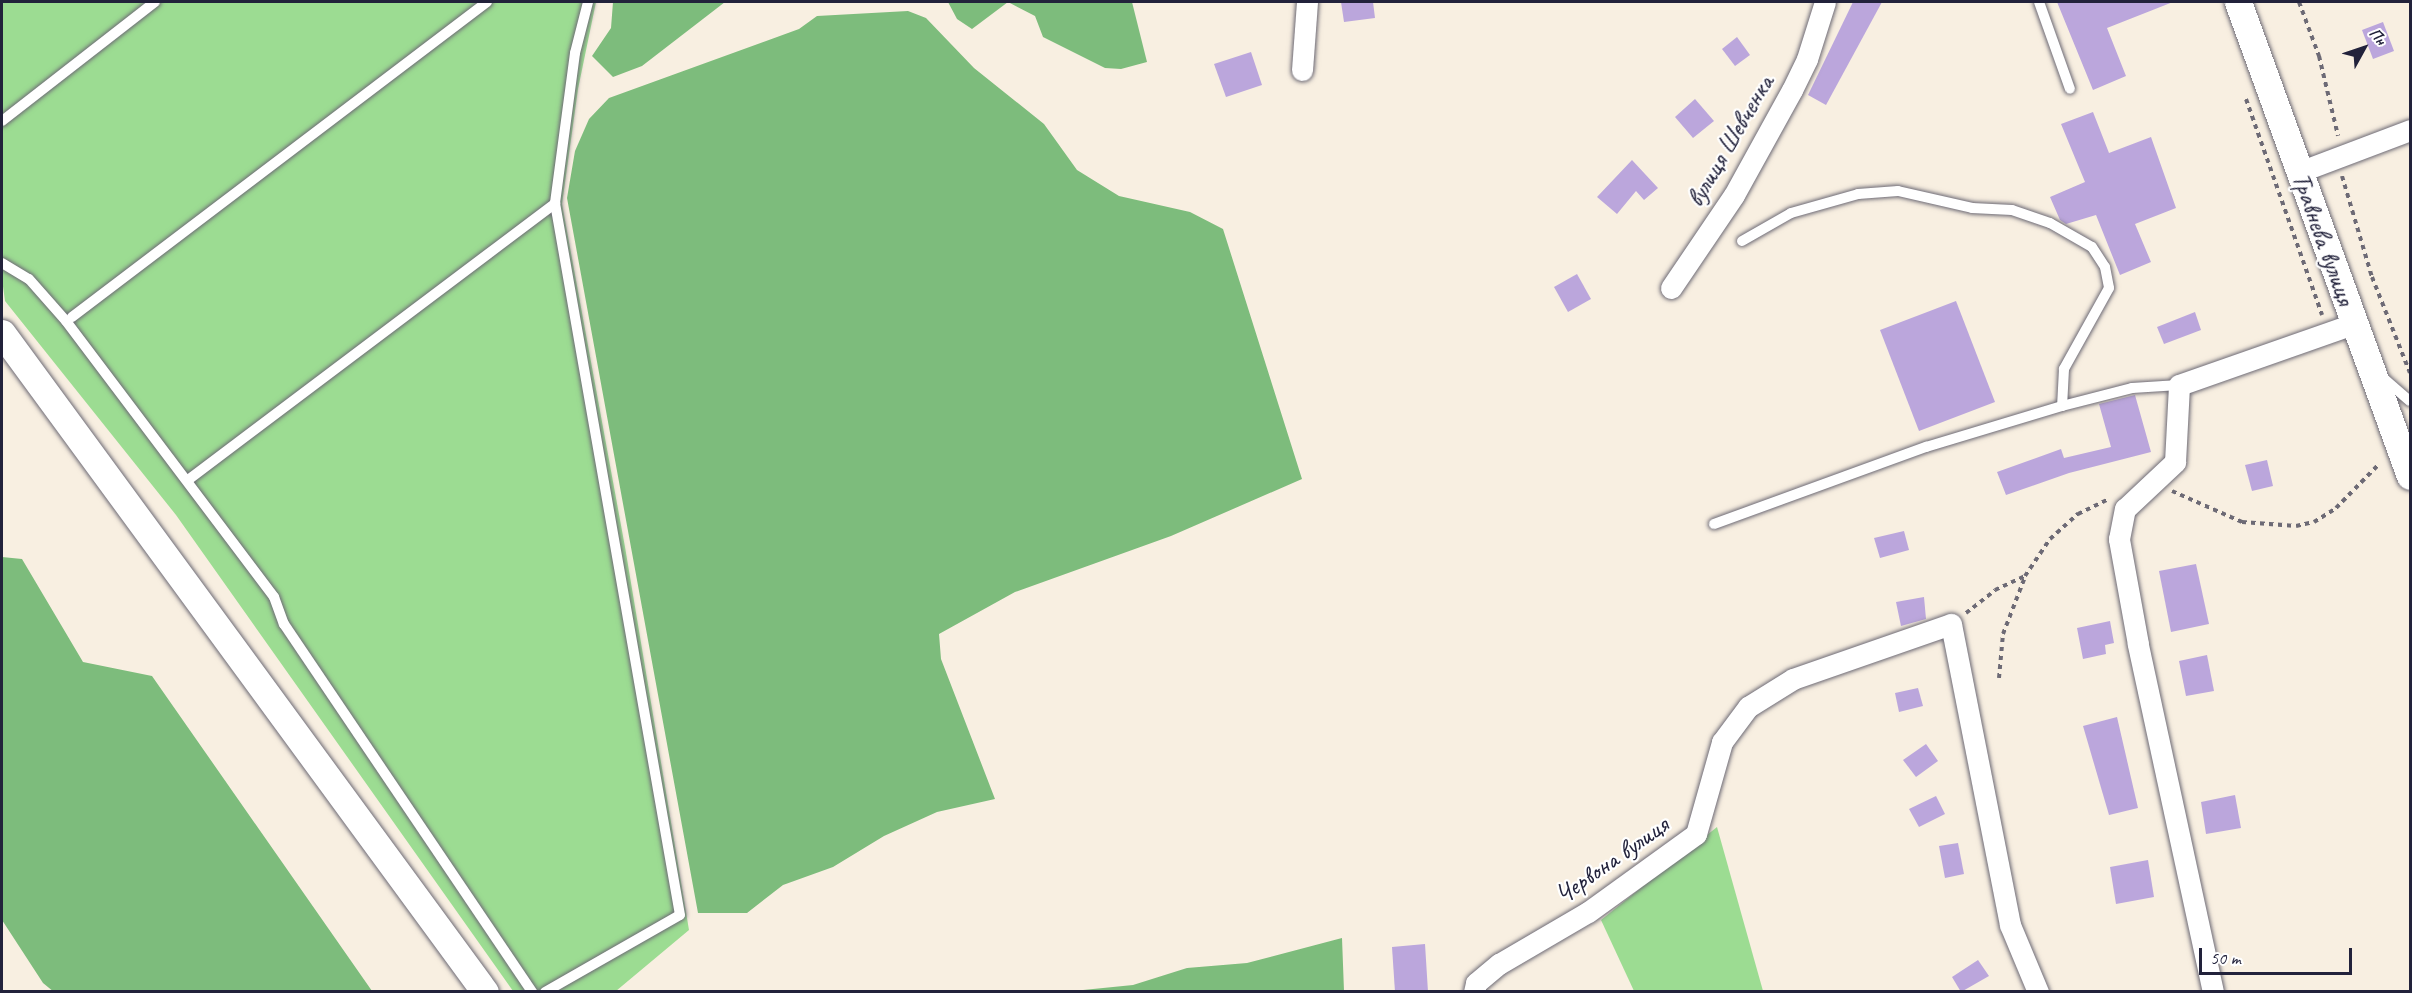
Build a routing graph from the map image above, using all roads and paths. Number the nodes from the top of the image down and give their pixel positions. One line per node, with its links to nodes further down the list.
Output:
1 (155, 2): 12 (lane)
2 (487, 2): 20 (lane)
3 (588, 2): 16 (lane)
4 (1307, 2): 9 (street)
5 (2039, 2): 10 (lane)
6 (2238, 2): 15 (street, Травнева вулиця)
7 (2299, 2): 14 (path)
8 (1824, 8): 19 (street, вулиця Шевченка)
9 (1302, 70)
10 (2070, 89)
11 (2243, 90): 22 (path)
12 (2, 121)
13 (2410, 130): 14 (street)
14 (2342, 156): 15 (street); 25 (path)
15 (2299, 172): 21 (street, Травнева вулиця)
16 (555, 203): 30 (lane); 38 (lane)
17 (1742, 241): 28 (lane)
18 (2, 263): 30 (lane)
19 (1671, 288)
20 (72, 317)
21 (2353, 324): 22 (street); 24 (street, Травнева вулиця)
22 (2327, 331): 26 (street)
23 (2, 333): 36 (street)
24 (2369, 366): 27 (lane); 29 (street, Травнева вулиця)
25 (2410, 373)
26 (2179, 385): 28 (lane); 31 (street)
27 (2410, 401)
28 (2062, 406): 32 (lane)
29 (2405, 458): 31 (path)
30 (188, 480): 37 (lane)
31 (2144, 493): 33 (path); 41 (street)
32 (1714, 524)
33 (2025, 576): 34 (path); 35 (path)
34 (1951, 624): 39 (street, Червона вулиця); 40 (street)
35 (1999, 678)
36 (485, 992)
37 (532, 992)
38 (545, 992)
39 (1474, 992)
40 (2038, 992)
41 (2213, 992)

